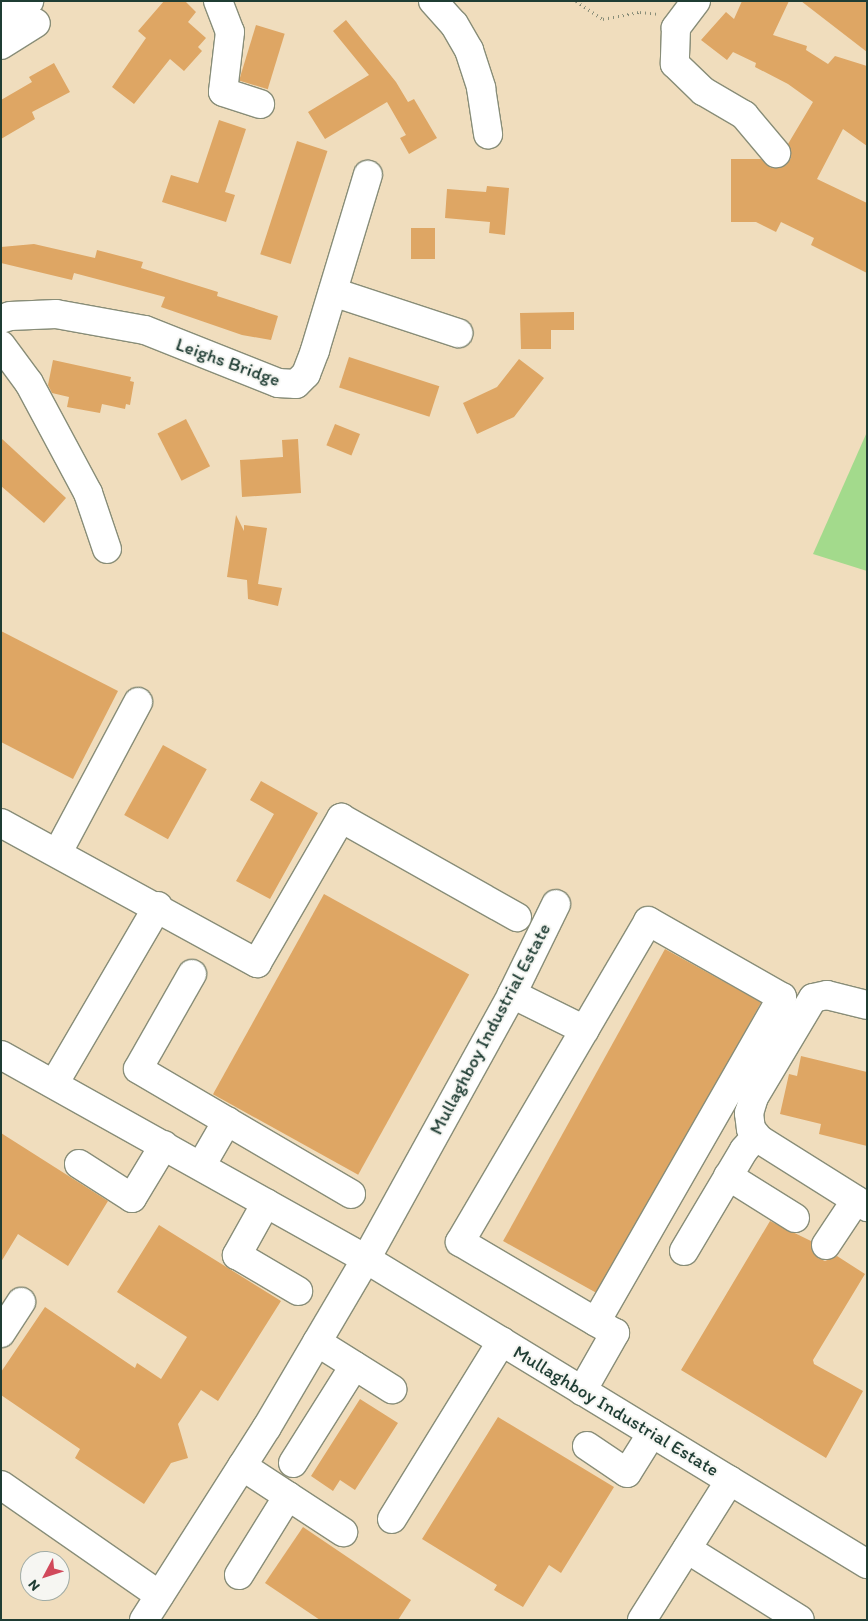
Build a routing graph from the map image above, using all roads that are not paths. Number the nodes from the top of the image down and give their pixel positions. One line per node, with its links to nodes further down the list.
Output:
1 (218, 1): 7 (street)
2 (433, 1): 8 (street)
3 (696, 1): 9 (street)
4 (33, 12): 5 (street); 6 (street)
5 (1, 16)
6 (1, 44)
7 (260, 104)
8 (488, 134)
9 (776, 153)
10 (368, 175): 11 (street, Leighs Bridge)
11 (333, 292): 12 (street, Leighs Bridge); 13 (street)
12 (1, 319)
13 (458, 333)
14 (1, 345): 15 (street)
15 (107, 549)
16 (138, 702): 18 (street)
17 (1, 823): 18 (street, Mullaghboy Industrial Estate)
18 (58, 852): 20 (street, Mullaghboy Industrial Estate)
19 (556, 904): 23 (street, Mullaghboy Industrial Estate)
20 (158, 906): 21 (street, Mullaghboy Industrial Estate); 27 (street)
21 (518, 916)
22 (192, 974): 28 (street)
23 (512, 994): 25 (street); 40 (street, Mullaghboy Industrial Estate)
24 (867, 1005): 29 (street)
25 (585, 1030): 43 (street); 43 (street)
26 (1, 1056): 27 (street, Mullaghboy Industrial Estate)
27 (54, 1084): 30 (street, Mullaghboy Industrial Estate)
28 (227, 1121): 32 (street); 34 (street)
29 (756, 1136): 33 (street); 36 (street)
30 (164, 1145): 31 (street); 32 (street, Mullaghboy Industrial Estate)
31 (79, 1164)
32 (201, 1166): 35 (street, Mullaghboy Industrial Estate)
33 (728, 1176): 37 (street); 39 (street)
34 (351, 1194)
35 (266, 1203): 40 (street, Mullaghboy Industrial Estate); 41 (street)
36 (861, 1204): 38 (street)
37 (795, 1218)
38 (826, 1245)
39 (684, 1251)
40 (366, 1259): 45 (street, Mullaghboy Industrial Estate); 46 (street, Mullaghboy Industrial Estate)
41 (298, 1291)
42 (21, 1302): 44 (street)
43 (596, 1322): 49 (street)
44 (1, 1333)
45 (317, 1342): 47 (street); 53 (street, Mullaghboy Industrial Estate)
46 (502, 1342): 49 (street, Mullaghboy Industrial Estate); 57 (street)
47 (354, 1366): 48 (street); 52 (street)
48 (392, 1390)
49 (582, 1391): 50 (street, Mullaghboy Industrial Estate)
50 (652, 1433): 51 (street); 54 (street, Mullaghboy Industrial Estate)
51 (587, 1446)
52 (293, 1463)
53 (242, 1466): 56 (street); 62 (street, Mullaghboy Industrial Estate)
54 (730, 1480): 59 (street); 60 (street, Mullaghboy Industrial Estate)
55 (1, 1485): 62 (street)
56 (288, 1496): 58 (street); 61 (street)
57 (392, 1519)
58 (344, 1532)
59 (687, 1549): 64 (street); 65 (street)
60 (867, 1564)
61 (239, 1574)
62 (159, 1595): 63 (street, Mullaghboy Industrial Estate)
63 (144, 1620)
64 (642, 1620)
65 (800, 1620)

